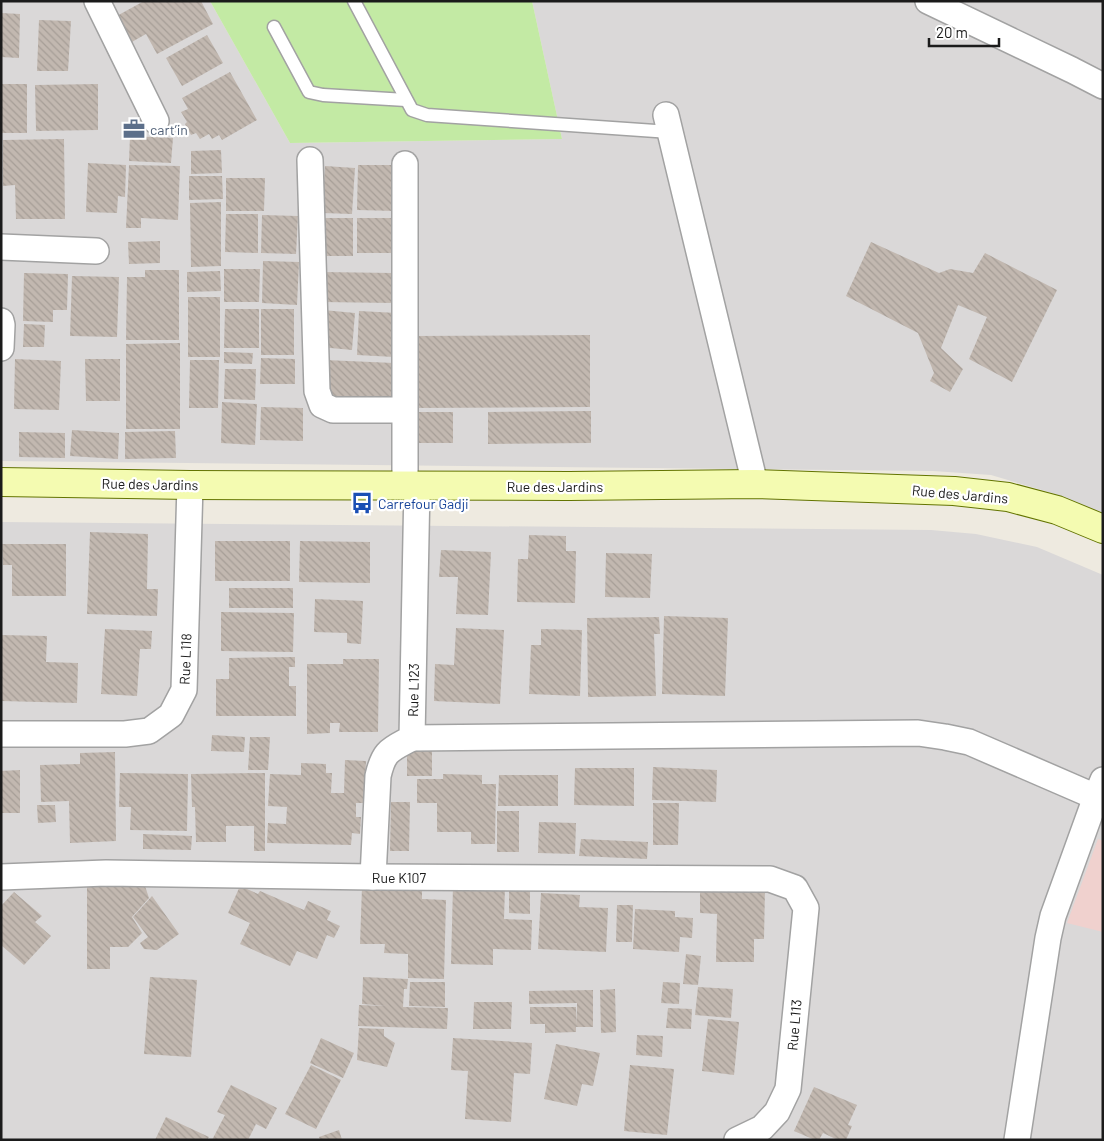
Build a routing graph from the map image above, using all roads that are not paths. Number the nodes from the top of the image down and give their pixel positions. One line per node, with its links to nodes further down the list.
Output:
1 (97, 1): 7 (street)
2 (354, 1): 6 (lane)
3 (928, 1): 5 (street)
4 (274, 26): 6 (lane)
5 (1103, 86)
6 (406, 100): 8 (lane)
7 (156, 121)
8 (668, 124): 15 (street)
9 (310, 160): 13 (street)
10 (405, 164): 13 (street, Rue L123)
11 (1, 248): 12 (street)
12 (96, 251)
13 (404, 410): 17 (street, Rue L123)
14 (1, 482): 16 (main road, Rue des Jardins)
15 (755, 484): 17 (main road, Rue des Jardins); 18 (main road, Rue des Jardins)
16 (190, 485): 17 (main road, Rue des Jardins); 19 (street, Rue L118)
17 (411, 485): 20 (street, Rue L123)
18 (1103, 529)
19 (1, 734)
20 (412, 738): 21 (street); 23 (street)
21 (1099, 789): 26 (street)
22 (1, 877): 23 (street, Rue K107)
23 (373, 877): 24 (street, Rue K107)
24 (796, 888): 25 (street, Rue L113)
25 (737, 1140)
26 (1017, 1140)

